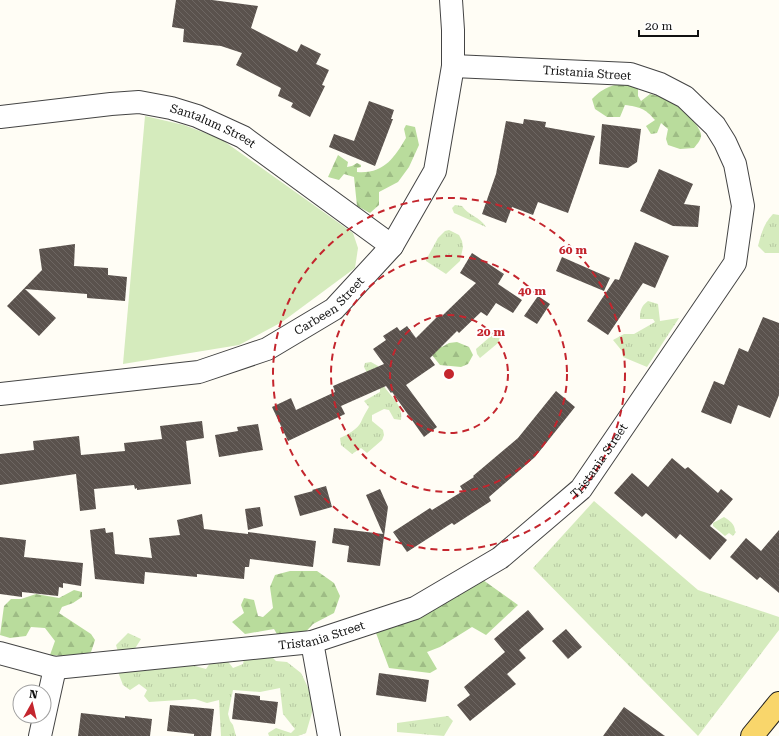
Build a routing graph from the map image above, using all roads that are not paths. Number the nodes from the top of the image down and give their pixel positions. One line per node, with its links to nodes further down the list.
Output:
1 (451, 0): 2 (street, Carbeen Street)
2 (453, 66): 4 (street, Carbeen Street); 6 (street, Tristania Street)
3 (0, 117): 4 (street, Santalum Street)
4 (392, 246): 5 (street, Carbeen Street)
5 (0, 394)
6 (312, 642): 8 (street, Tristania Street); 11 (street)
7 (0, 653): 8 (street, Tristania Street)
8 (55, 668): 10 (street)
9 (779, 703): 12 (main road)
10 (40, 736)
11 (329, 736)
12 (752, 736)

